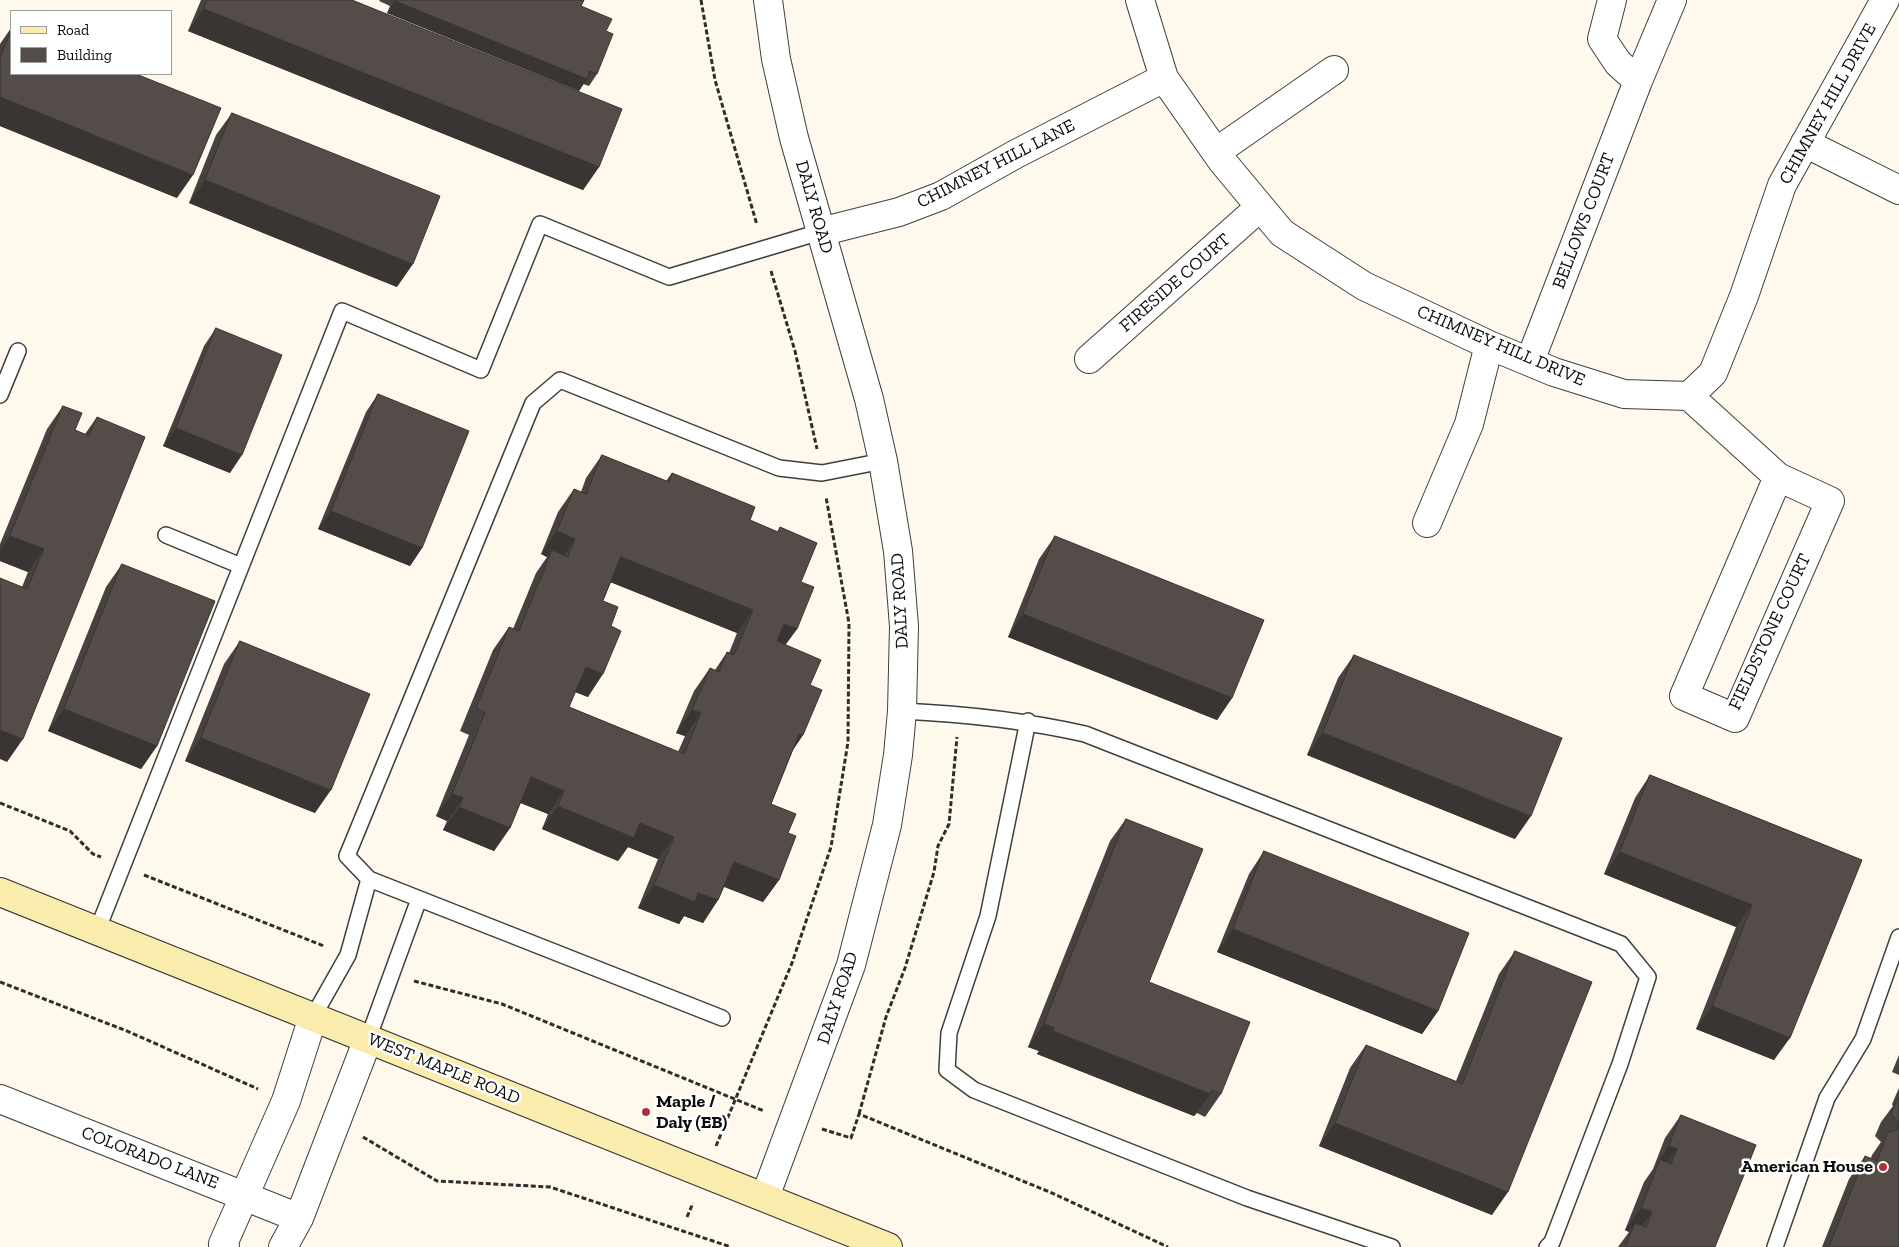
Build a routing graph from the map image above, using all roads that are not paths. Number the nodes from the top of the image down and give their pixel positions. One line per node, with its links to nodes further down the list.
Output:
1 (768, 0): 13 (street, DALY ROAD)
2 (1140, 0): 7 (street, CHIMNEY HILL DRIVE)
3 (1612, 0): 8 (street)
4 (1672, 0): 8 (street, BELLOWS COURT)
5 (1885, 0): 9 (street, CHIMNEY HILL DRIVE)
6 (1334, 70): 10 (street)
7 (1164, 78): 10 (street, CHIMNEY HILL DRIVE); 13 (street, CHIMNEY HILL LANE)
8 (1638, 81): 17 (street, BELLOWS COURT)
9 (1805, 143): 11 (street); 19 (street, CHIMNEY HILL DRIVE)
10 (1216, 152): 12 (street, CHIMNEY HILL DRIVE)
11 (1899, 190)
12 (1260, 207): 14 (street, CHIMNEY HILL DRIVE); 16 (street, FIRESIDE COURT)
13 (820, 232): 20 (street, DALY ROAD); 24 (lane)
14 (1488, 345): 17 (street, CHIMNEY HILL DRIVE); 22 (street)
15 (18, 351): 18 (lane)
16 (1089, 359)
17 (1530, 361): 19 (street, CHIMNEY HILL DRIVE)
18 (0, 396)
19 (1689, 396): 21 (street, FIELDSTONE COURT)
20 (883, 461): 25 (street, DALY ROAD); 27 (lane)
21 (1778, 477): 21 (street, FIELDSTONE COURT)
22 (1427, 523)
23 (166, 536): 24 (lane)
24 (242, 566): 30 (lane)
25 (902, 711): 26 (lane); 37 (street, DALY ROAD)
26 (1028, 721): 42 (lane); 43 (lane)
27 (369, 879): 29 (lane); 32 (lane)
28 (0, 892): 30 (main road, WEST MAPLE ROAD)
29 (419, 899): 33 (lane); 34 (lane)
30 (97, 931): 32 (main road, WEST MAPLE ROAD)
31 (1899, 937): 44 (lane)
32 (313, 1017): 34 (main road, WEST MAPLE ROAD); 36 (street)
33 (722, 1018)
34 (368, 1039): 37 (main road, WEST MAPLE ROAD); 38 (street)
35 (0, 1099): 36 (street, COLORADO LANE)
36 (246, 1196): 38 (street, COLORADO LANE); 39 (street)
37 (765, 1198): 41 (main road, WEST MAPLE ROAD)
38 (299, 1218): 40 (street)
39 (225, 1247)
40 (283, 1247)
41 (888, 1247)
42 (1392, 1247)
43 (1547, 1247)
44 (1776, 1247)

